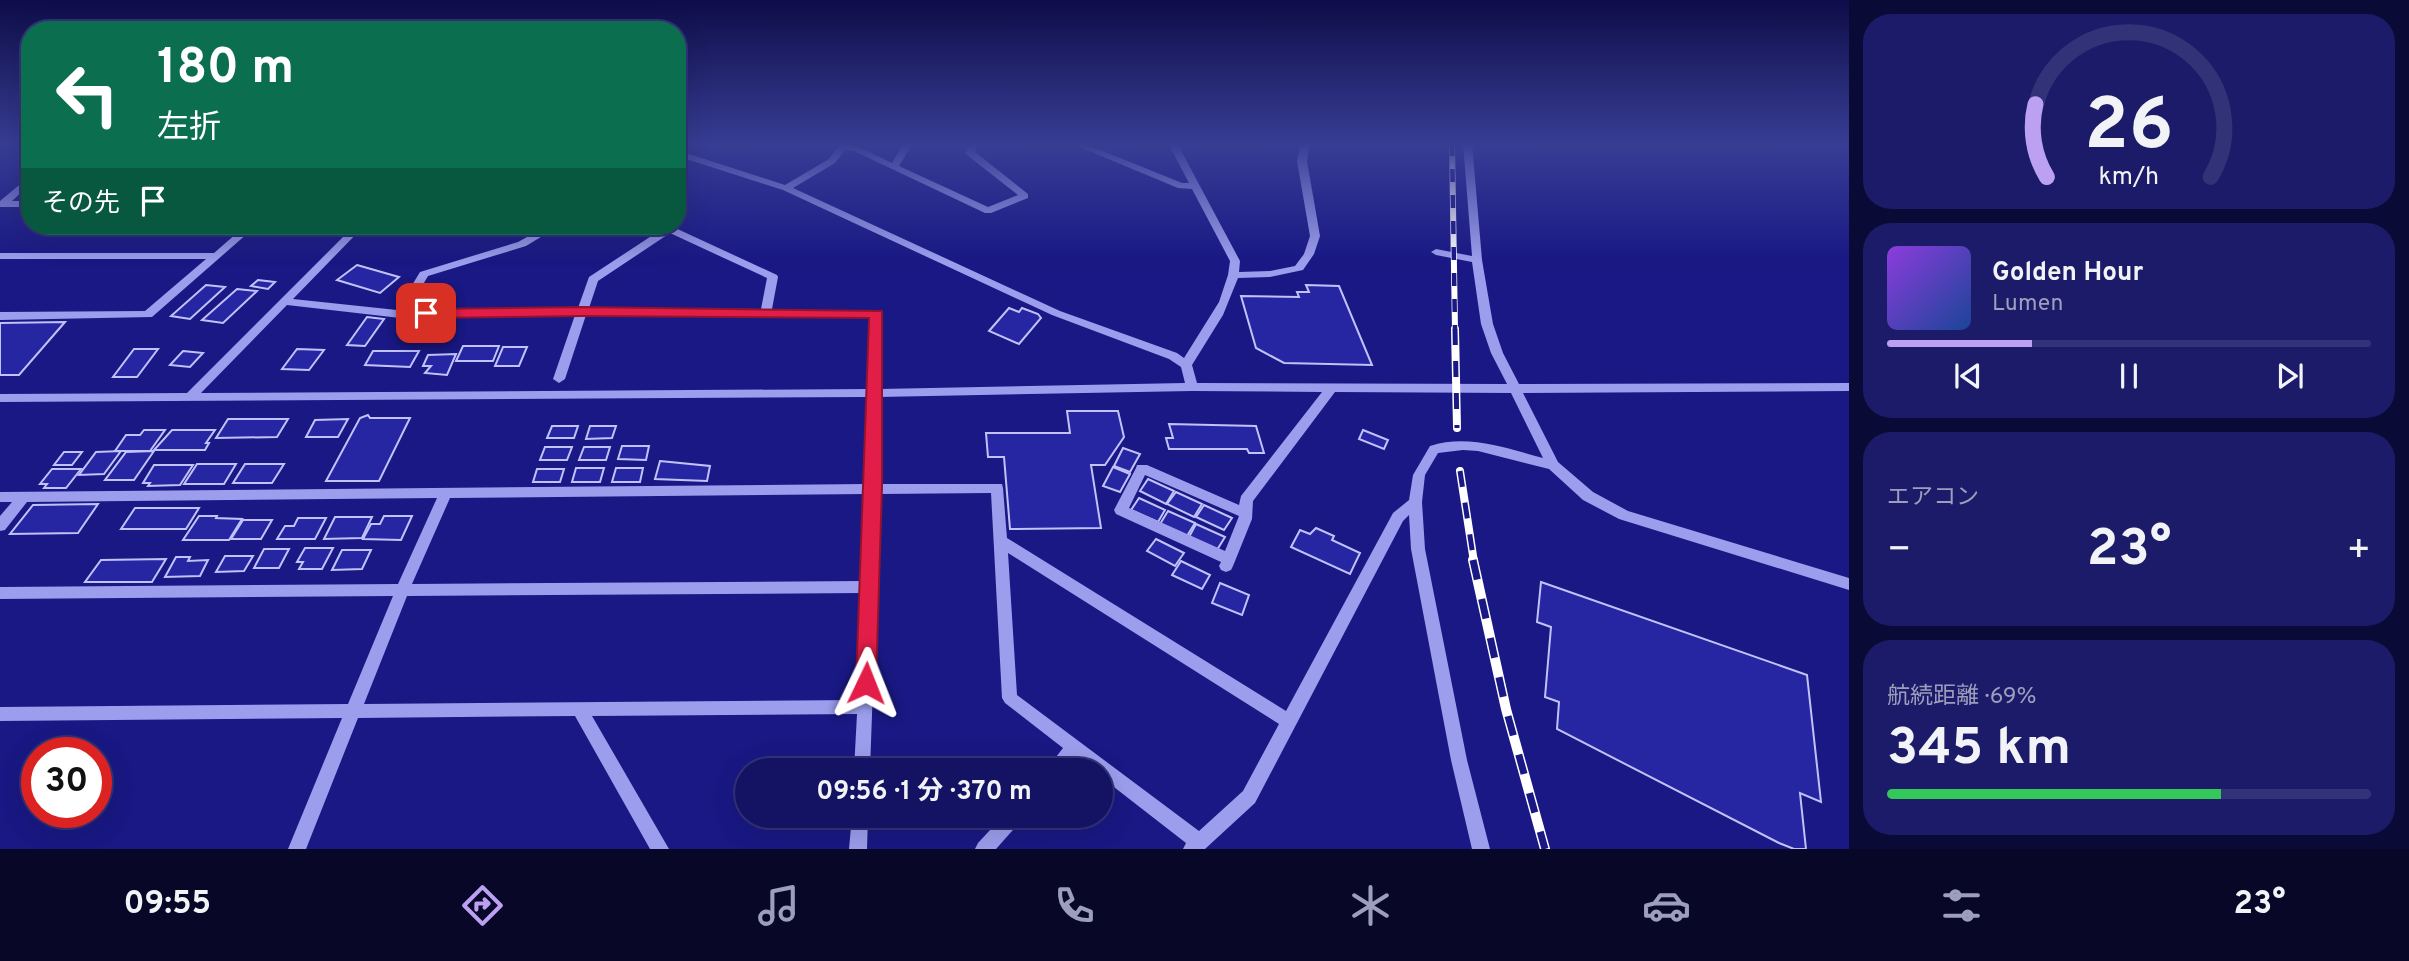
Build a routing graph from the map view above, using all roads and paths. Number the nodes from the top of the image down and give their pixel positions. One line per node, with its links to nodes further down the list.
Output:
1 (769, 183): 11 (street)
2 (795, 183): 11 (street)
3 (927, 183): 4 (street)
4 (1008, 183)
5 (1172, 183): 9 (street)
6 (1192, 183): 9 (street)
7 (1306, 183): 23 (street)
8 (1470, 183): 22 (street)
9 (1194, 186): 23 (street)
10 (21, 187): 12 (street)
11 (786, 188): 29 (street)
12 (1, 204): 13 (street)
13 (21, 204)
14 (241, 235): 21 (street)
15 (350, 235): 24 (street)
16 (538, 235): 27 (street)
17 (655, 235): 25 (street)
18 (683, 235): 26 (street)
19 (1436, 252): 22 (street)
20 (0, 256): 21 (street)
21 (218, 256): 28 (street)
22 (1477, 260): 34 (street)
23 (1234, 275): 29 (street)
24 (284, 301): 27 (street); 36 (street)
25 (582, 312): 26 (street); 27 (street); 30 (street)
26 (766, 313): 35 (street)
27 (400, 314)
28 (0, 316)
29 (1186, 365): 31 (street)
30 (559, 379)
31 (1192, 387): 33 (street); 35 (street)
32 (1849, 387): 34 (street)
33 (1332, 388): 34 (street); 44 (street)
34 (1509, 389): 38 (street)
35 (874, 393): 36 (street); 39 (street)
36 (190, 397): 37 (street)
37 (0, 398)
38 (1553, 465): 43 (street); 47 (street)
39 (874, 487): 40 (street); 46 (street); 48 (street)
40 (446, 492): 42 (street); 49 (street)
41 (0, 496): 42 (street)
42 (24, 496): 45 (street)
43 (1415, 502): 55 (street); 61 (street)
44 (1245, 513): 44 (street)
45 (0, 526)
46 (1002, 542): 55 (street); 56 (street)
47 (1849, 584)
48 (869, 587): 49 (street); 51 (street)
49 (402, 591): 50 (street); 53 (street)
50 (0, 593)
51 (865, 707): 52 (street); 57 (street)
52 (579, 709): 53 (street); 64 (street)
53 (355, 710): 54 (street); 63 (street)
54 (0, 714)
55 (1290, 722): 62 (street)
56 (1073, 748): 58 (street); 62 (street)
57 (863, 758)
58 (1064, 758)
59 (860, 828): 65 (street)
60 (1003, 828): 66 (street)
61 (1475, 844)
62 (1195, 845)
63 (297, 849)
64 (660, 849)
65 (859, 849)
66 (984, 849)

